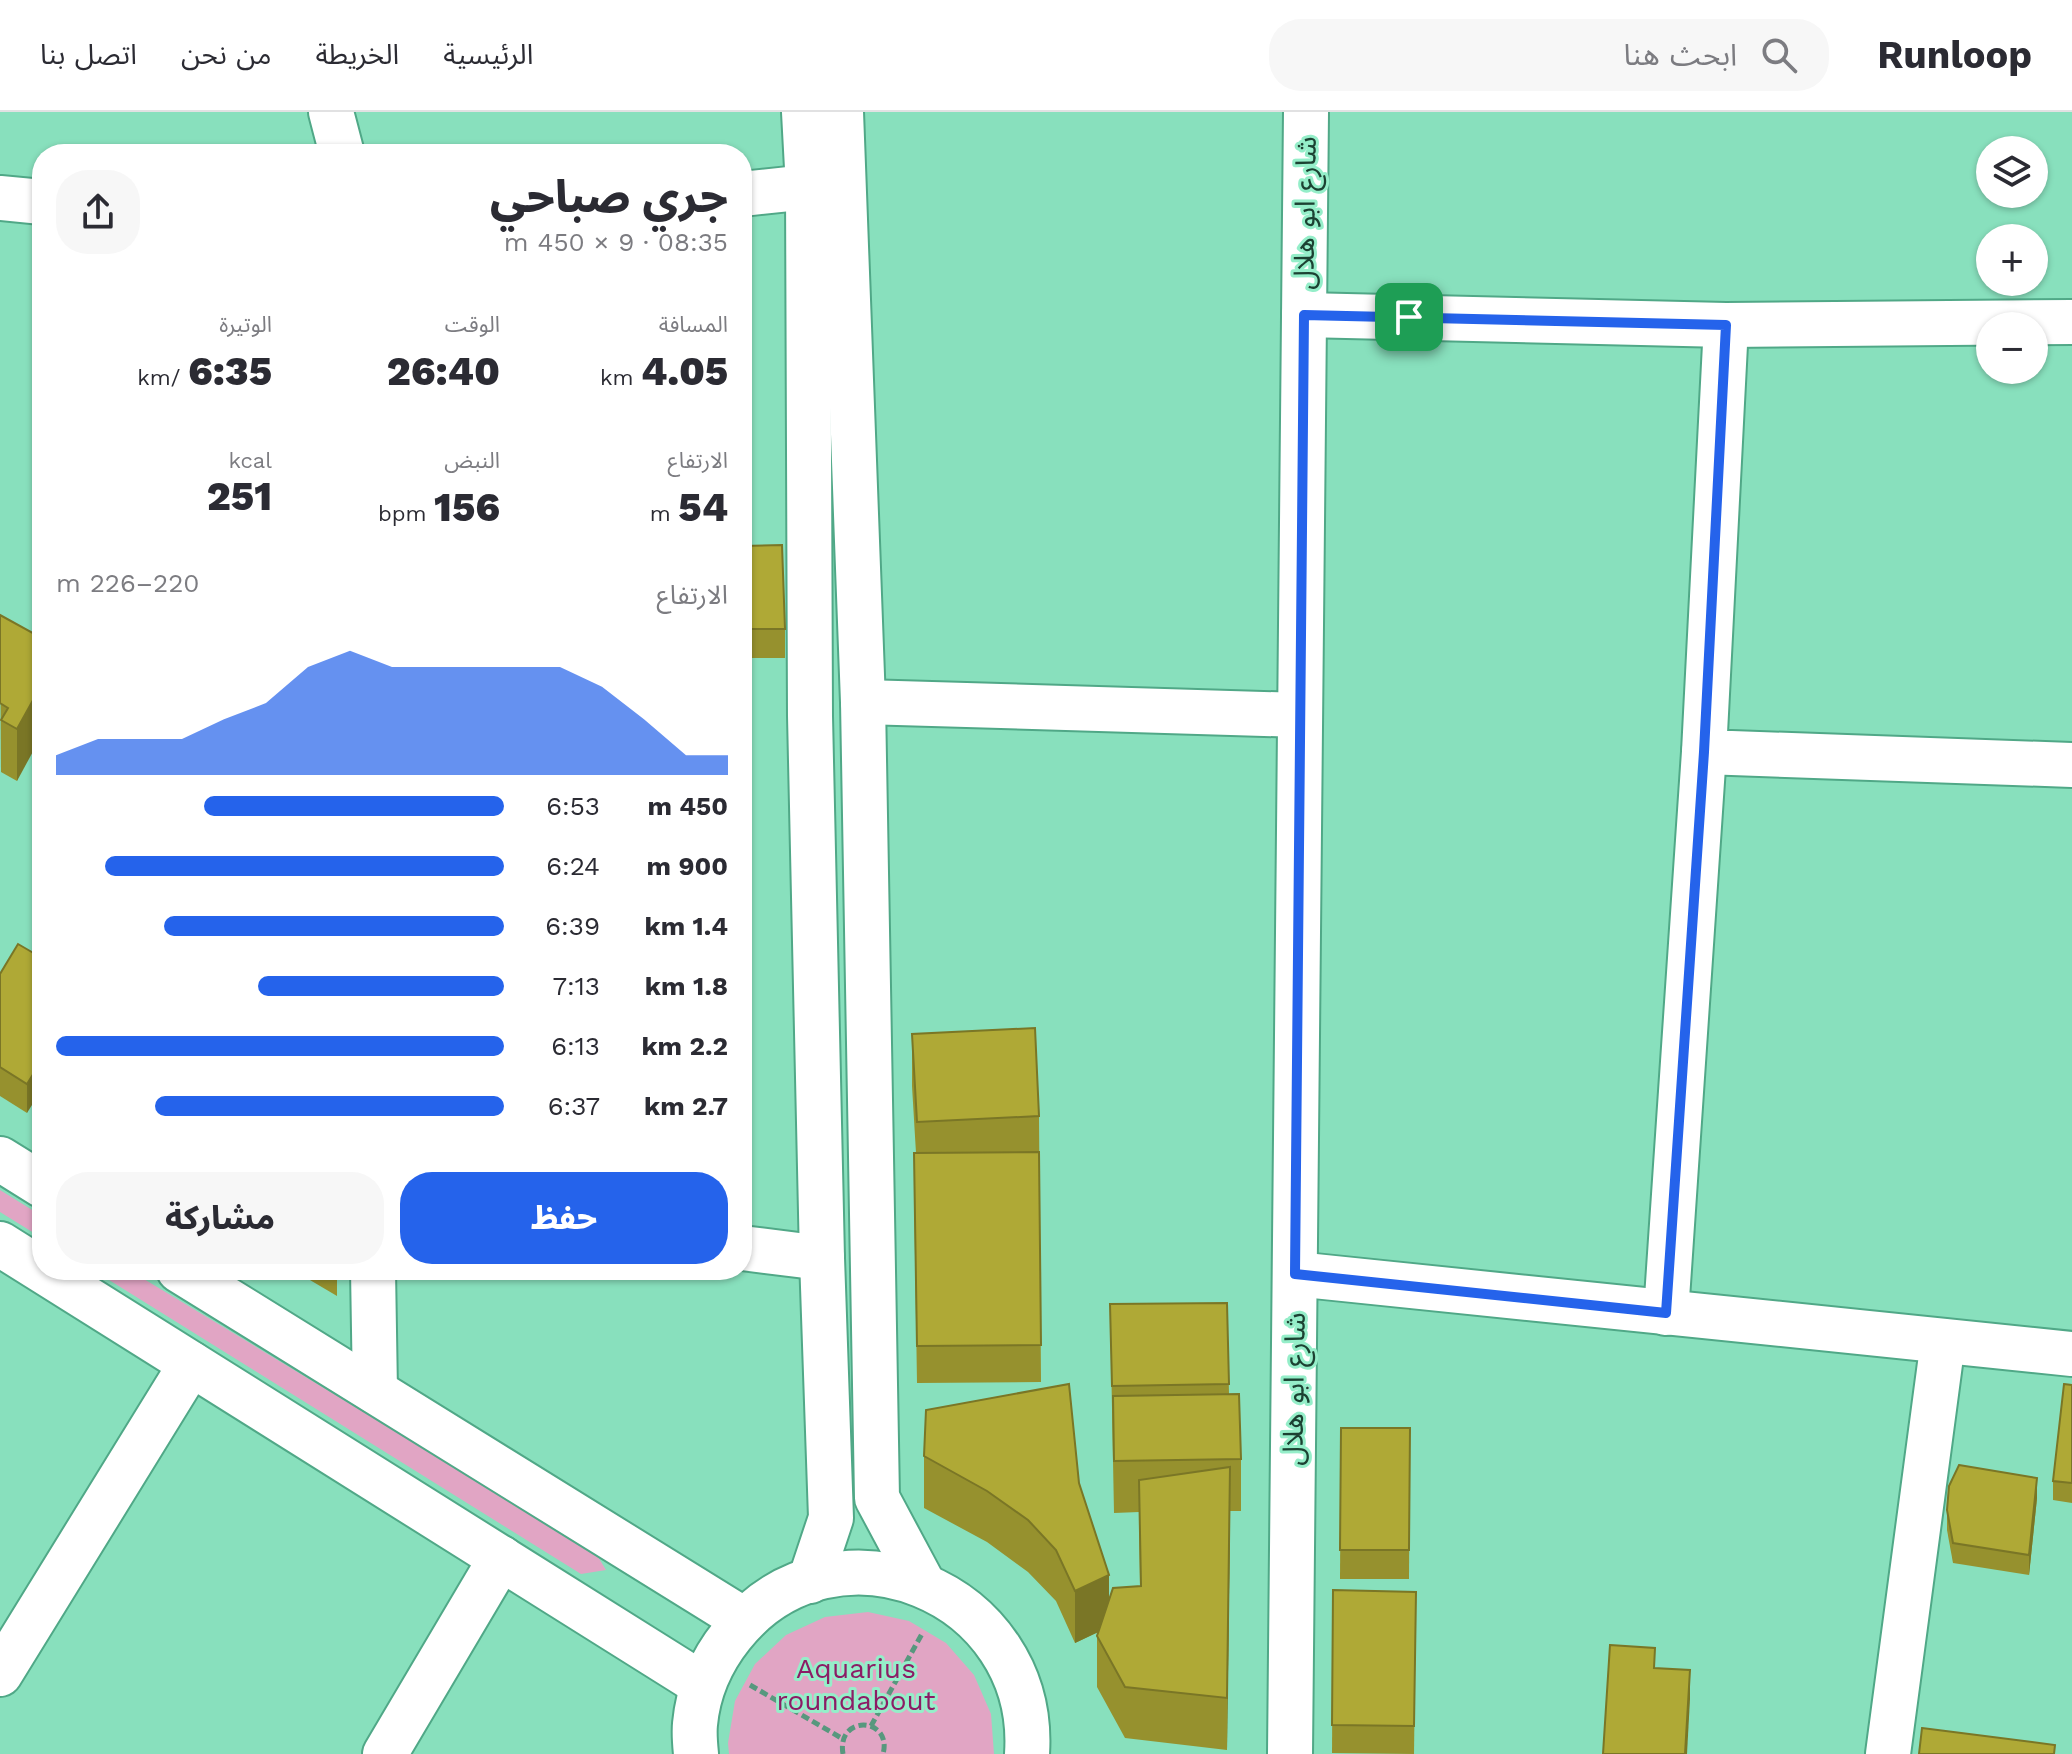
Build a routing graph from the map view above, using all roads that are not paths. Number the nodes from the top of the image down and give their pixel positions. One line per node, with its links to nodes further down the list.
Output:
1 (331, 112): 5 (street)
2 (804, 112): 6 (street)
3 (841, 112): 13 (street)
4 (1306, 112): 10 (street, شارع ابو هلال)
5 (339, 144)
6 (808, 187): 7 (street); 21 (street)
7 (752, 193)
8 (0, 198): 9 (street)
9 (32, 201)
10 (1304, 315): 12 (street); 14 (street, شارع ابو هلال)
11 (2072, 322): 12 (street)
12 (1726, 325): 15 (street)
13 (863, 702): 14 (street); 34 (street)
14 (1300, 715): 23 (street, شارع ابو هلال)
15 (1704, 752): 16 (street); 27 (street)
16 (2072, 765)
17 (0, 1159): 18 (street)
18 (32, 1179)
19 (0, 1244): 22 (street)
20 (752, 1249): 21 (street)
21 (822, 1258): 33 (street)
22 (32, 1264)
23 (1295, 1274): 27 (street); 41 (street, شارع ابو هلال)
24 (57, 1280): 30 (street)
25 (195, 1280): 31 (street)
26 (373, 1280): 31 (street)
27 (1666, 1313): 28 (street)
28 (1943, 1341): 29 (street); 42 (street)
29 (2072, 1354)
30 (191, 1364): 32 (street); 36 (street)
31 (375, 1391): 35 (street)
32 (501, 1558): 37 (street); 38 (street)
33 (810, 1581): 34 (street); 35 (street)
34 (923, 1584): 40 (street)
35 (744, 1620): 37 (street)
36 (0, 1674)
37 (724, 1684): 39 (street)
38 (385, 1754)
39 (696, 1754)
40 (1027, 1754)
41 (1290, 1754)
42 (1888, 1754)

